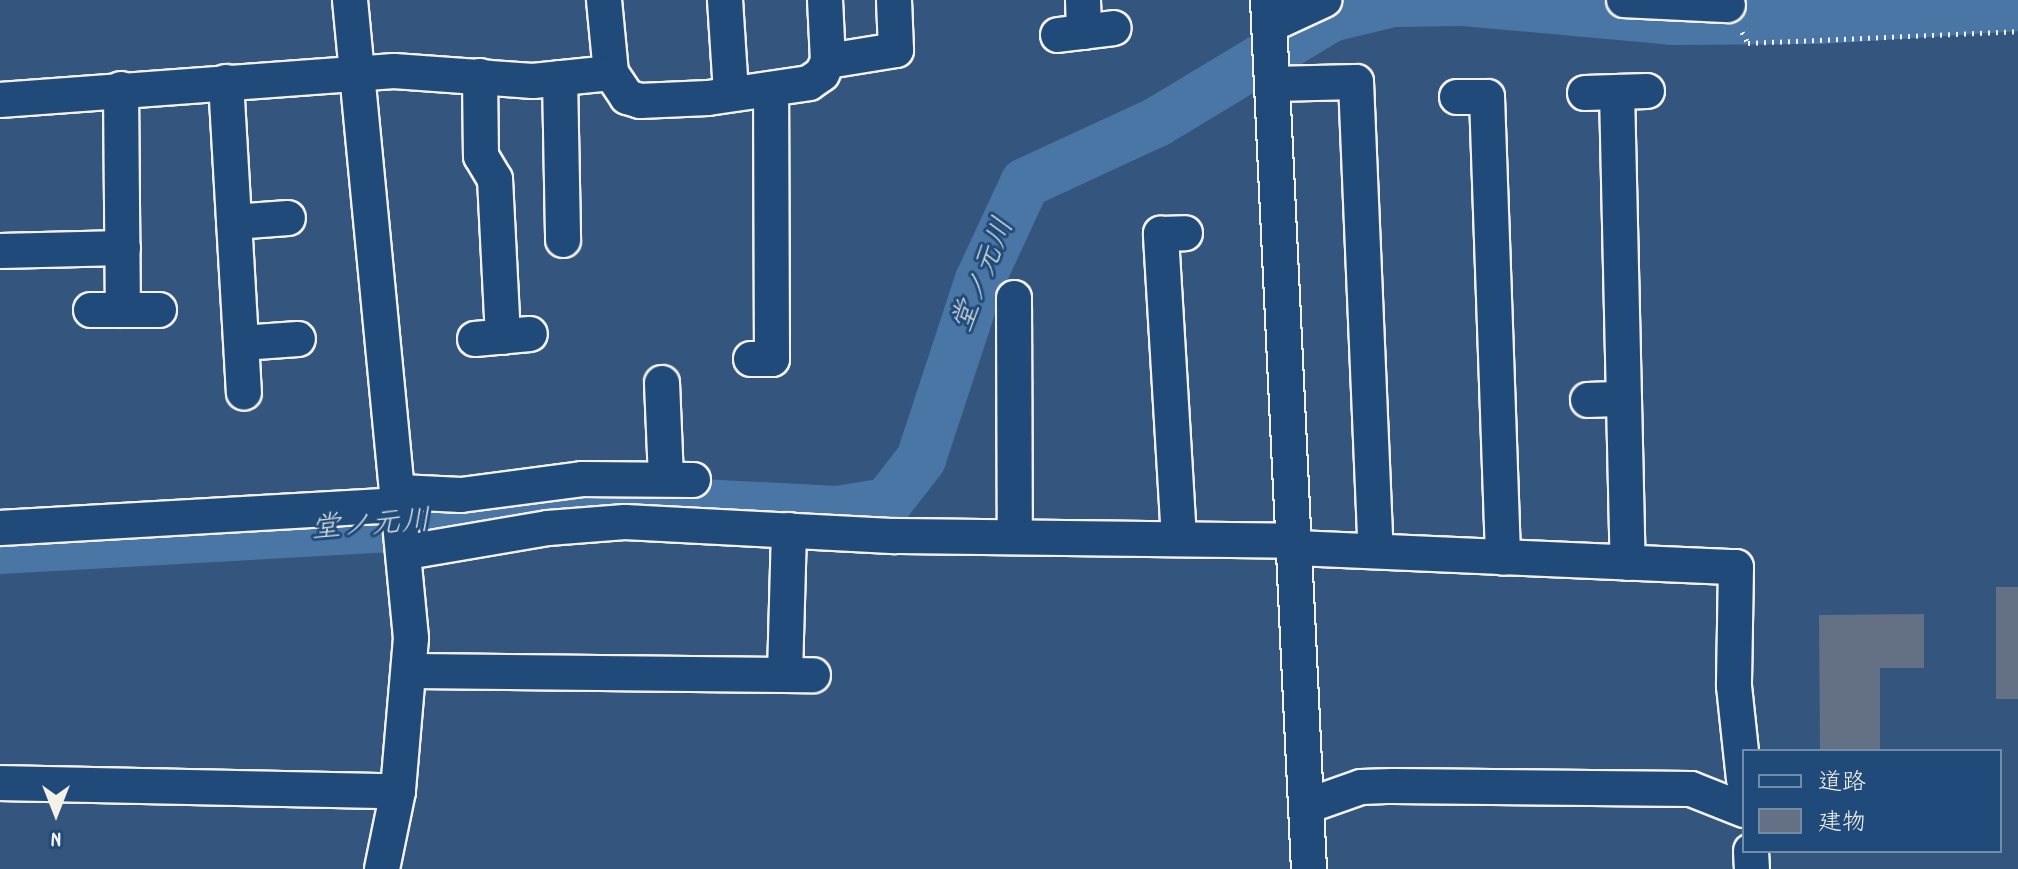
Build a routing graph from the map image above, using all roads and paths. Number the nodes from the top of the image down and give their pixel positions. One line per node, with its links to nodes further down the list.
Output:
1 (350, 0): 14 (street)
2 (604, 0): 13 (street)
3 (725, 0): 22 (street)
4 (825, 0): 12 (street)
5 (894, 0): 12 (street)
6 (1324, 0): 9 (street)
7 (1624, 0): 8 (street)
8 (1728, 5)
9 (1269, 12): 18 (street)
10 (2018, 31): 11 (path)
11 (1744, 36)
12 (828, 61): 20 (street)
13 (611, 73): 16 (street); 22 (street)
14 (356, 76): 15 (street); 17 (street); 41 (street)
15 (480, 76): 16 (street); 33 (street)
16 (560, 78): 28 (street)
17 (226, 82): 19 (street); 26 (street)
18 (1273, 84): 46 (street); 47 (street)
19 (121, 89): 24 (street); 29 (street)
20 (771, 89): 22 (street); 36 (street)
21 (1616, 92): 39 (street)
22 (731, 94)
23 (1457, 97): 48 (street)
24 (0, 100)
25 (288, 218): 26 (street)
26 (234, 222): 35 (street)
27 (1185, 233): 45 (street)
28 (563, 240)
29 (123, 248): 30 (street); 32 (street)
30 (0, 251)
31 (1014, 298): 44 (street)
32 (159, 310)
33 (503, 337)
34 (298, 339): 35 (street)
35 (242, 343): 38 (street)
36 (751, 359)
37 (662, 383): 41 (street)
38 (244, 392)
39 (1624, 399): 40 (street); 49 (street)
40 (1588, 400)
41 (403, 522): 42 (street); 43 (street); 50 (street)
42 (0, 528)
43 (789, 530): 44 (street); 50 (street)
44 (1015, 537): 45 (street)
45 (1179, 539): 46 (street)
46 (1296, 544): 47 (street); 54 (street)
47 (1376, 550): 48 (street)
48 (1503, 558): 49 (street)
49 (1628, 563): 51 (street)
50 (409, 671): 53 (street)
51 (1742, 760)
52 (0, 783): 53 (street)
53 (398, 791): 56 (street)
54 (1310, 805): 55 (street); 57 (street)
55 (1742, 809)
56 (382, 869)
57 (1309, 869)

